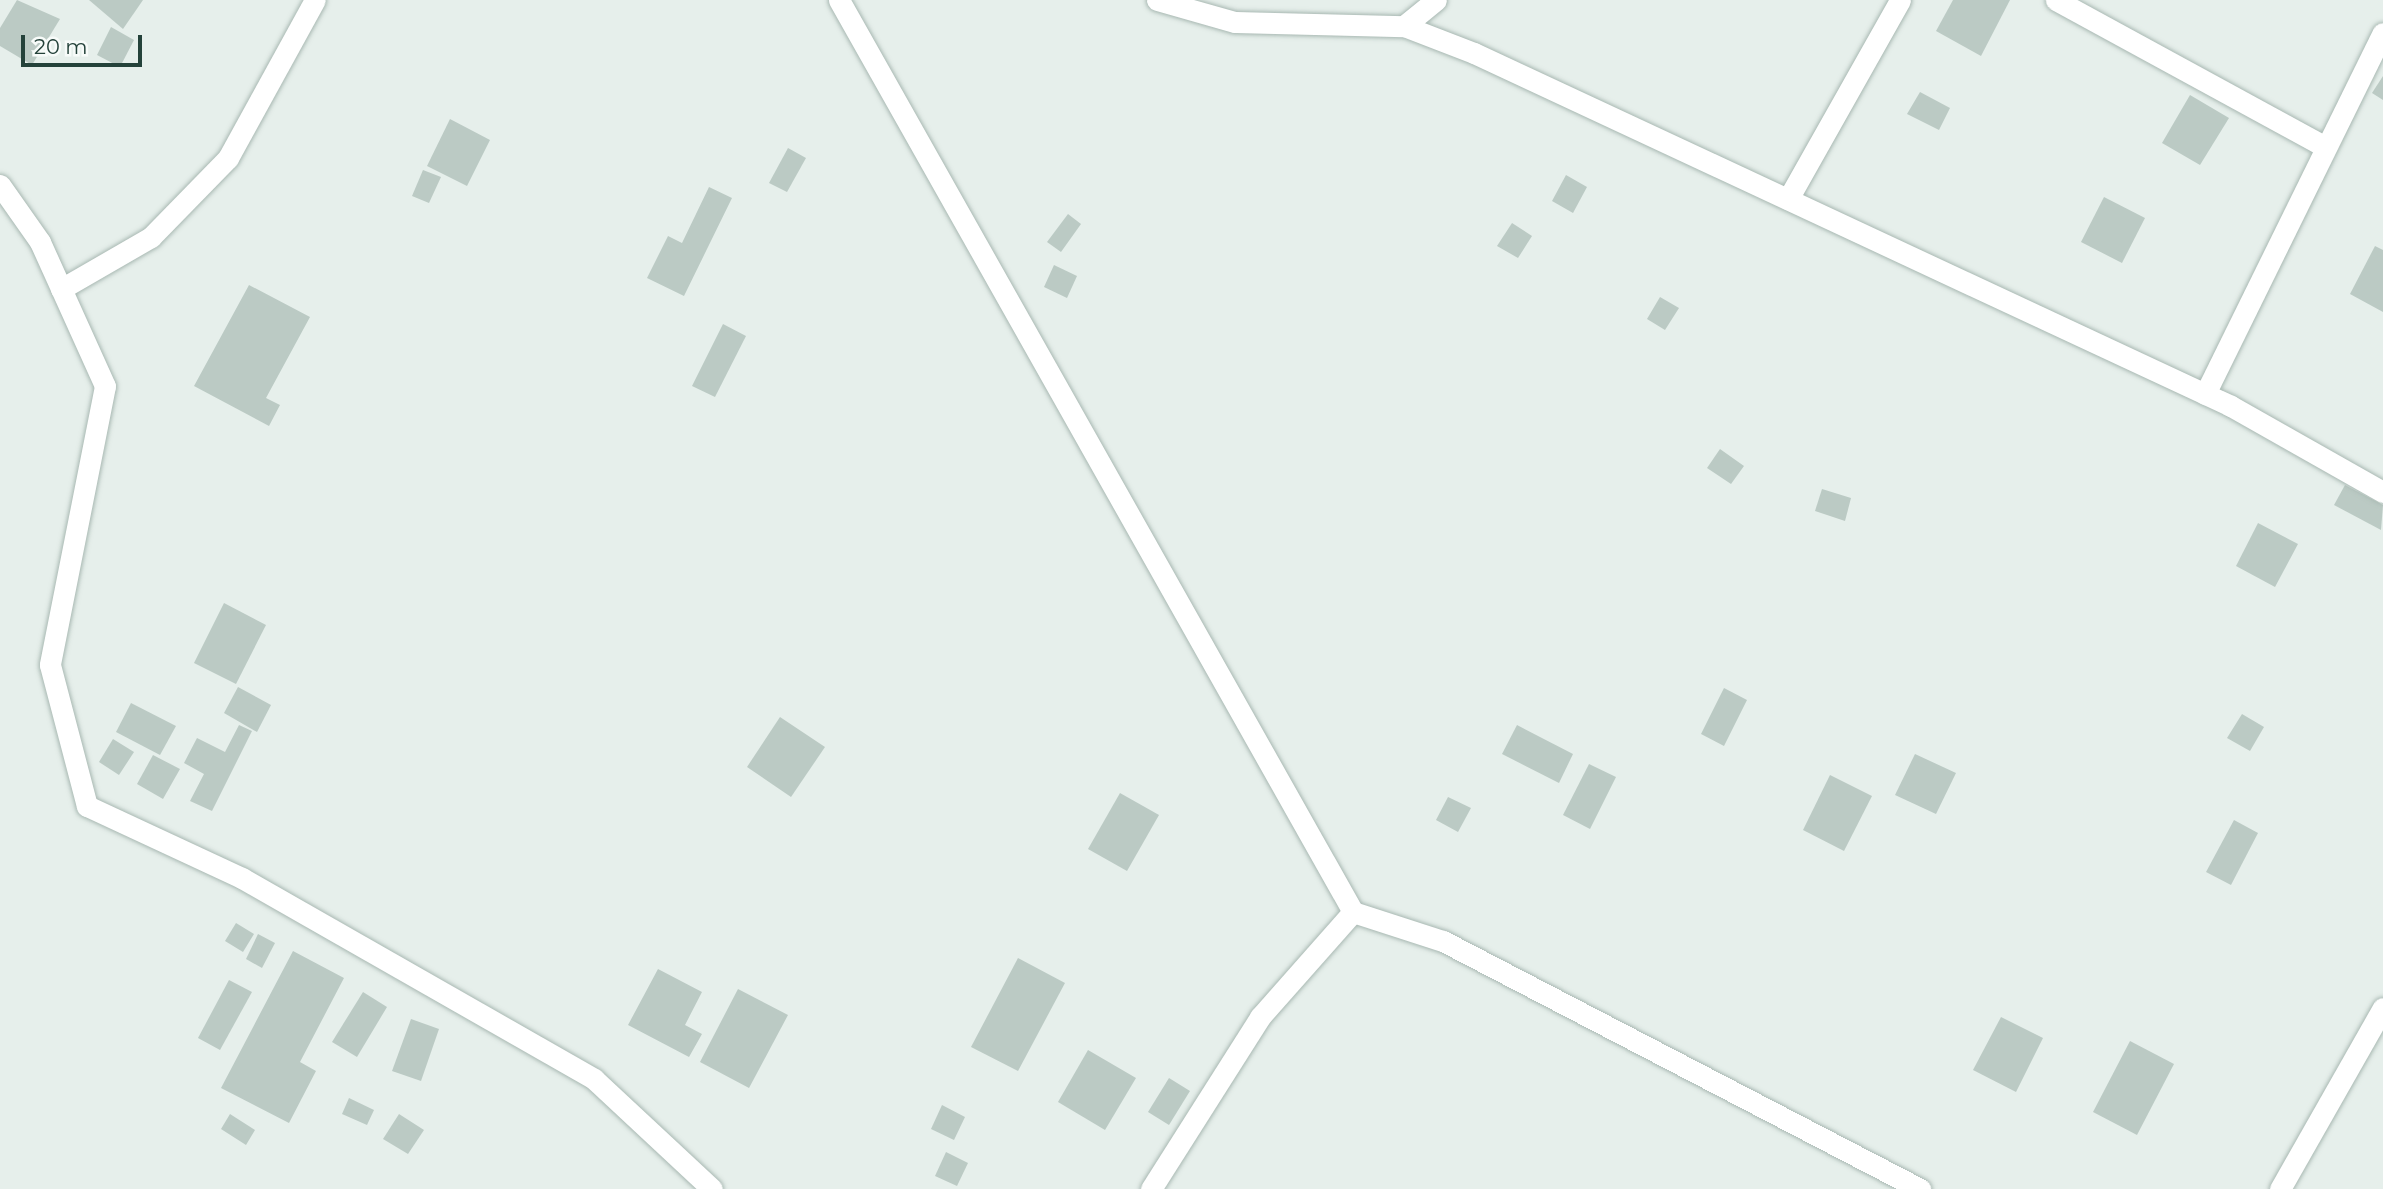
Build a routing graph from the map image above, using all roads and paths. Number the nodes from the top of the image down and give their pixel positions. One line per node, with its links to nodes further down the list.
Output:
1 (315, 0): 12 (street)
2 (839, 0): 15 (street)
3 (1157, 0): 7 (street)
4 (1436, 0): 7 (street)
5 (1900, 0): 11 (street)
6 (2056, 0): 9 (street)
7 (1404, 26): 11 (street)
8 (2383, 33): 9 (street)
9 (2326, 147): 13 (street)
10 (0, 185): 12 (street)
11 (1788, 199): 13 (street)
12 (61, 289): 17 (street)
13 (2205, 394): 14 (street)
14 (2383, 492)
15 (1353, 912): 18 (street); 19 (street)
16 (2383, 1008): 20 (street)
17 (712, 1189)
18 (1151, 1189)
19 (1920, 1189)
20 (2280, 1189)

